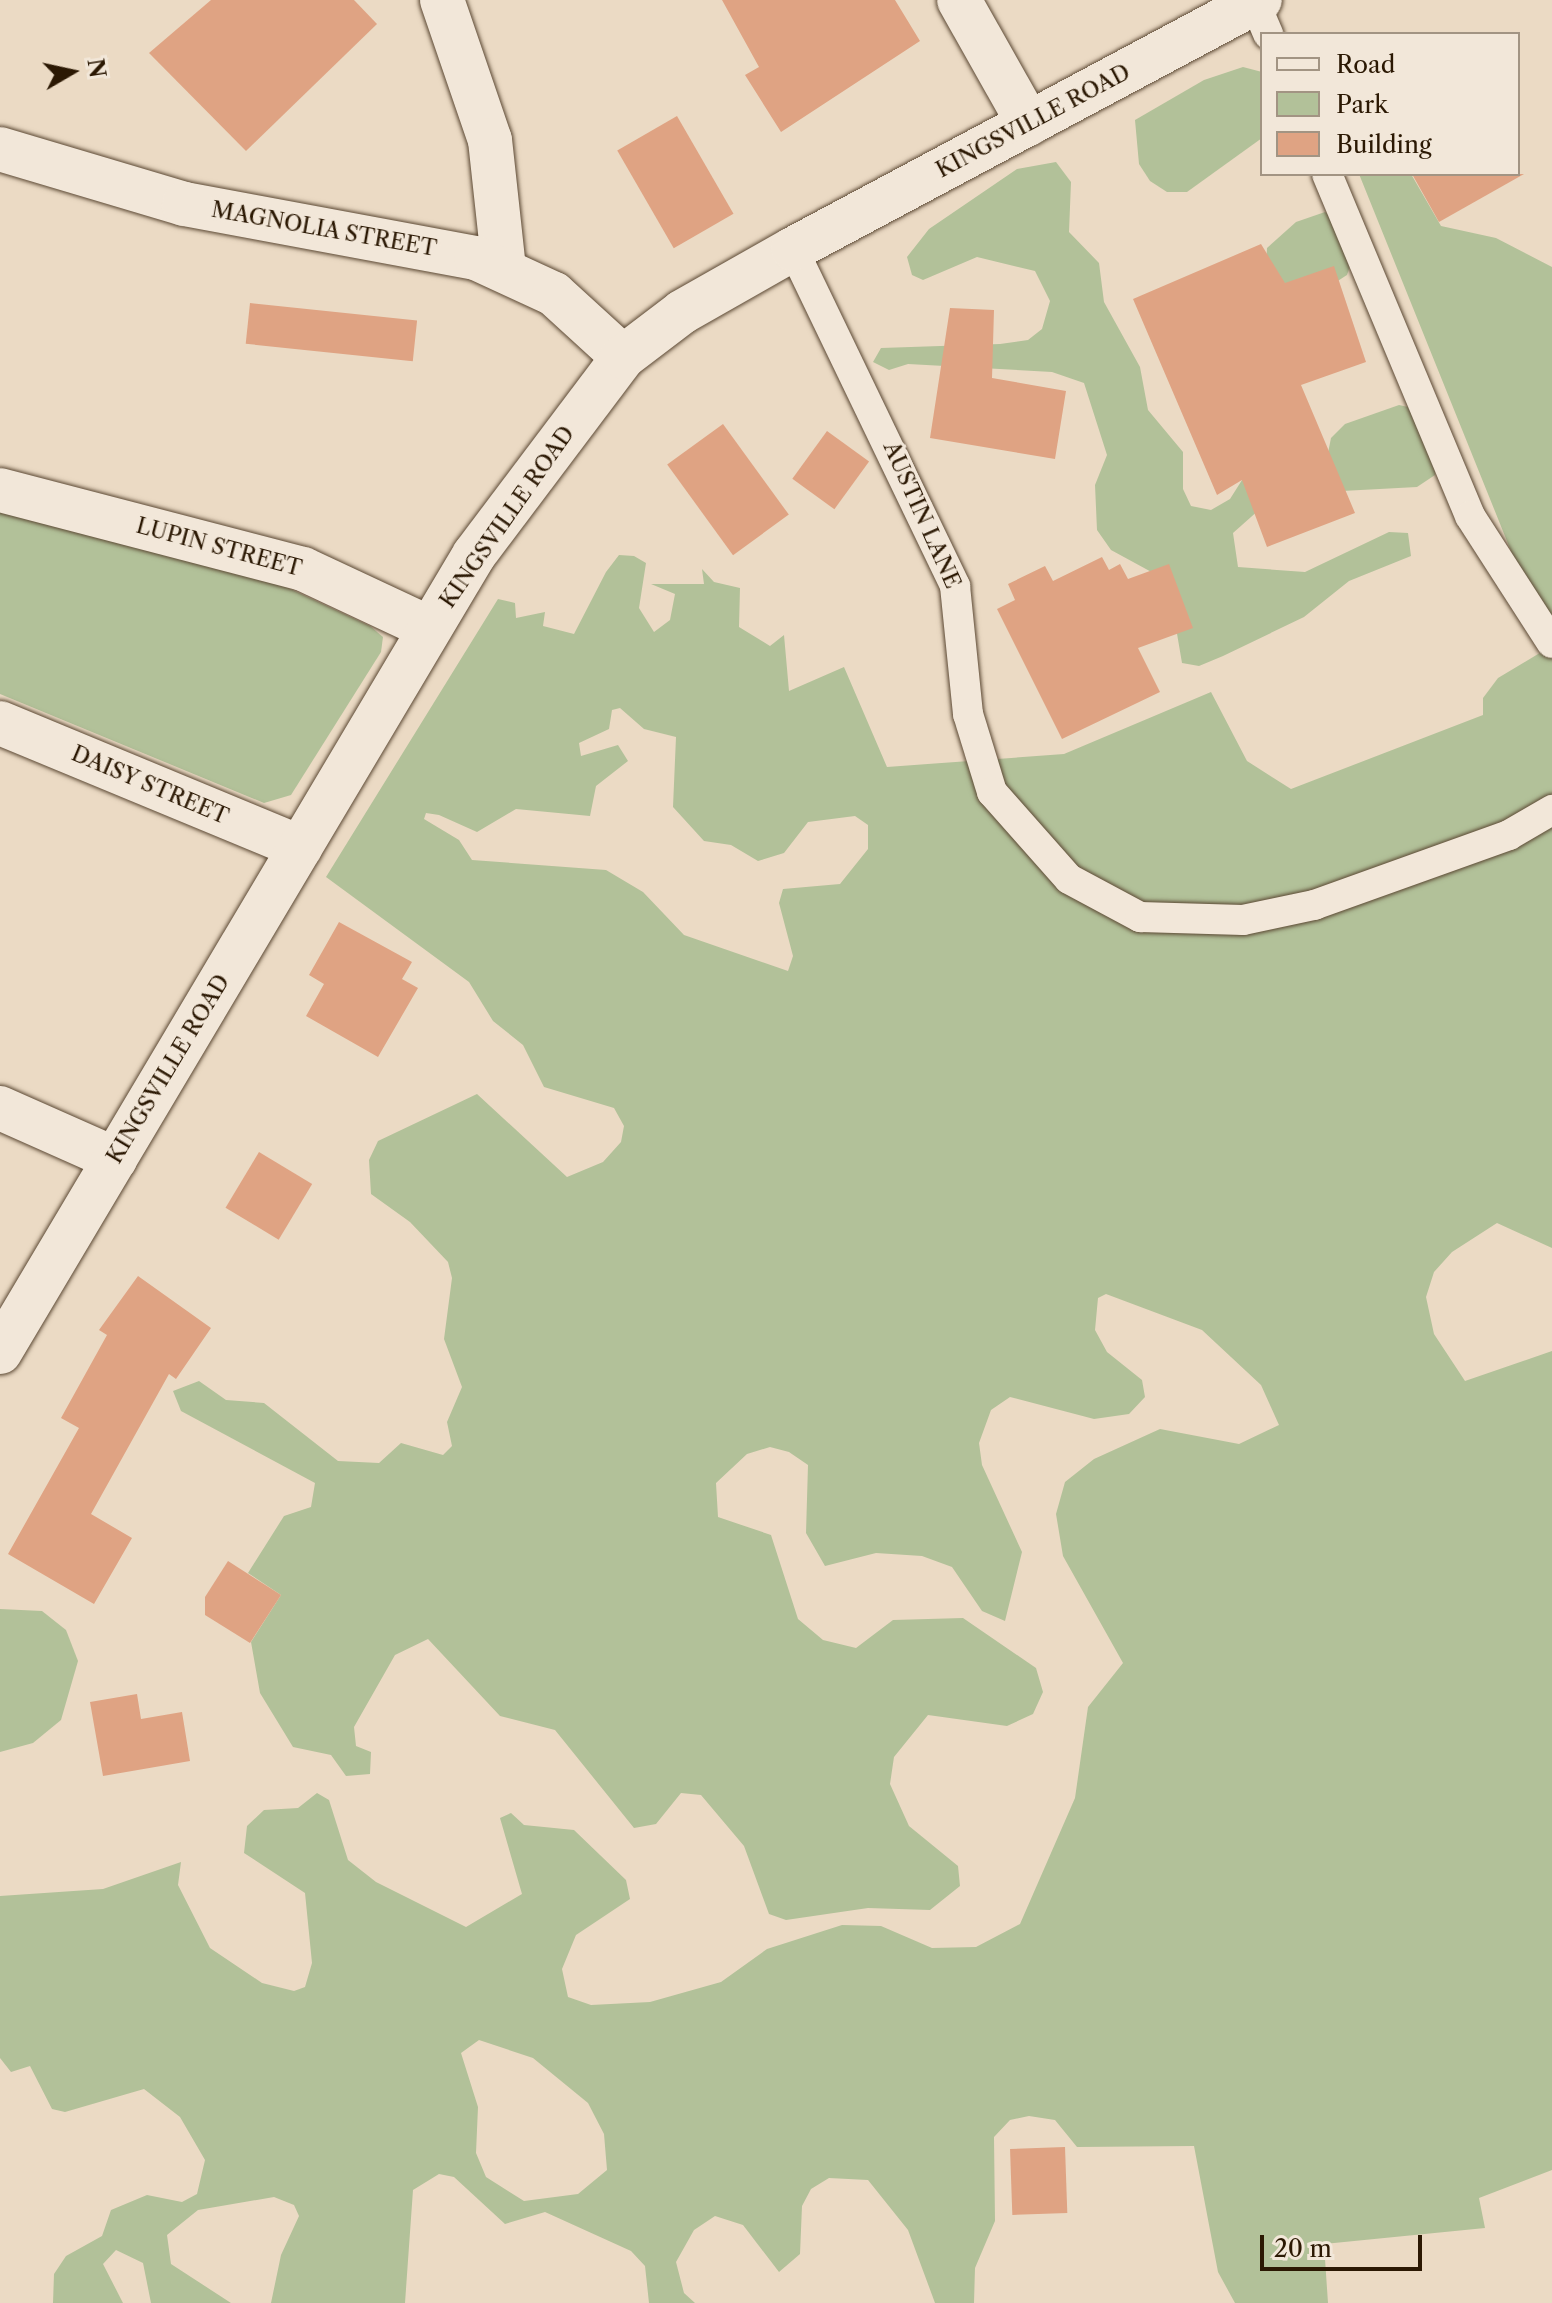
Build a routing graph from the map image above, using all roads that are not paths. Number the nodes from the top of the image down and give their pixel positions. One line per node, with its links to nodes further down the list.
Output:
1 (442, 0): 8 (street)
2 (959, 0): 4 (street)
3 (1261, 12): 4 (street, KINGSVILLE ROAD)
4 (1029, 124): 7 (street, KINGSVILLE ROAD)
5 (0, 149): 8 (street, MAGNOLIA STREET)
6 (1328, 176): 12 (lane)
7 (793, 249): 9 (street, KINGSVILLE ROAD); 14 (lane, AUSTIN LANE)
8 (504, 268): 9 (street, MAGNOLIA STREET)
9 (623, 357): 11 (street, KINGSVILLE ROAD)
10 (0, 490): 11 (street, LUPIN STREET)
11 (429, 628): 15 (street, KINGSVILLE ROAD)
12 (1552, 643)
13 (0, 723): 15 (street, DAISY STREET)
14 (1552, 810)
15 (300, 847): 17 (street, KINGSVILLE ROAD)
16 (0, 1108): 17 (street)
17 (115, 1159): 18 (street, KINGSVILLE ROAD)
18 (0, 1352)

